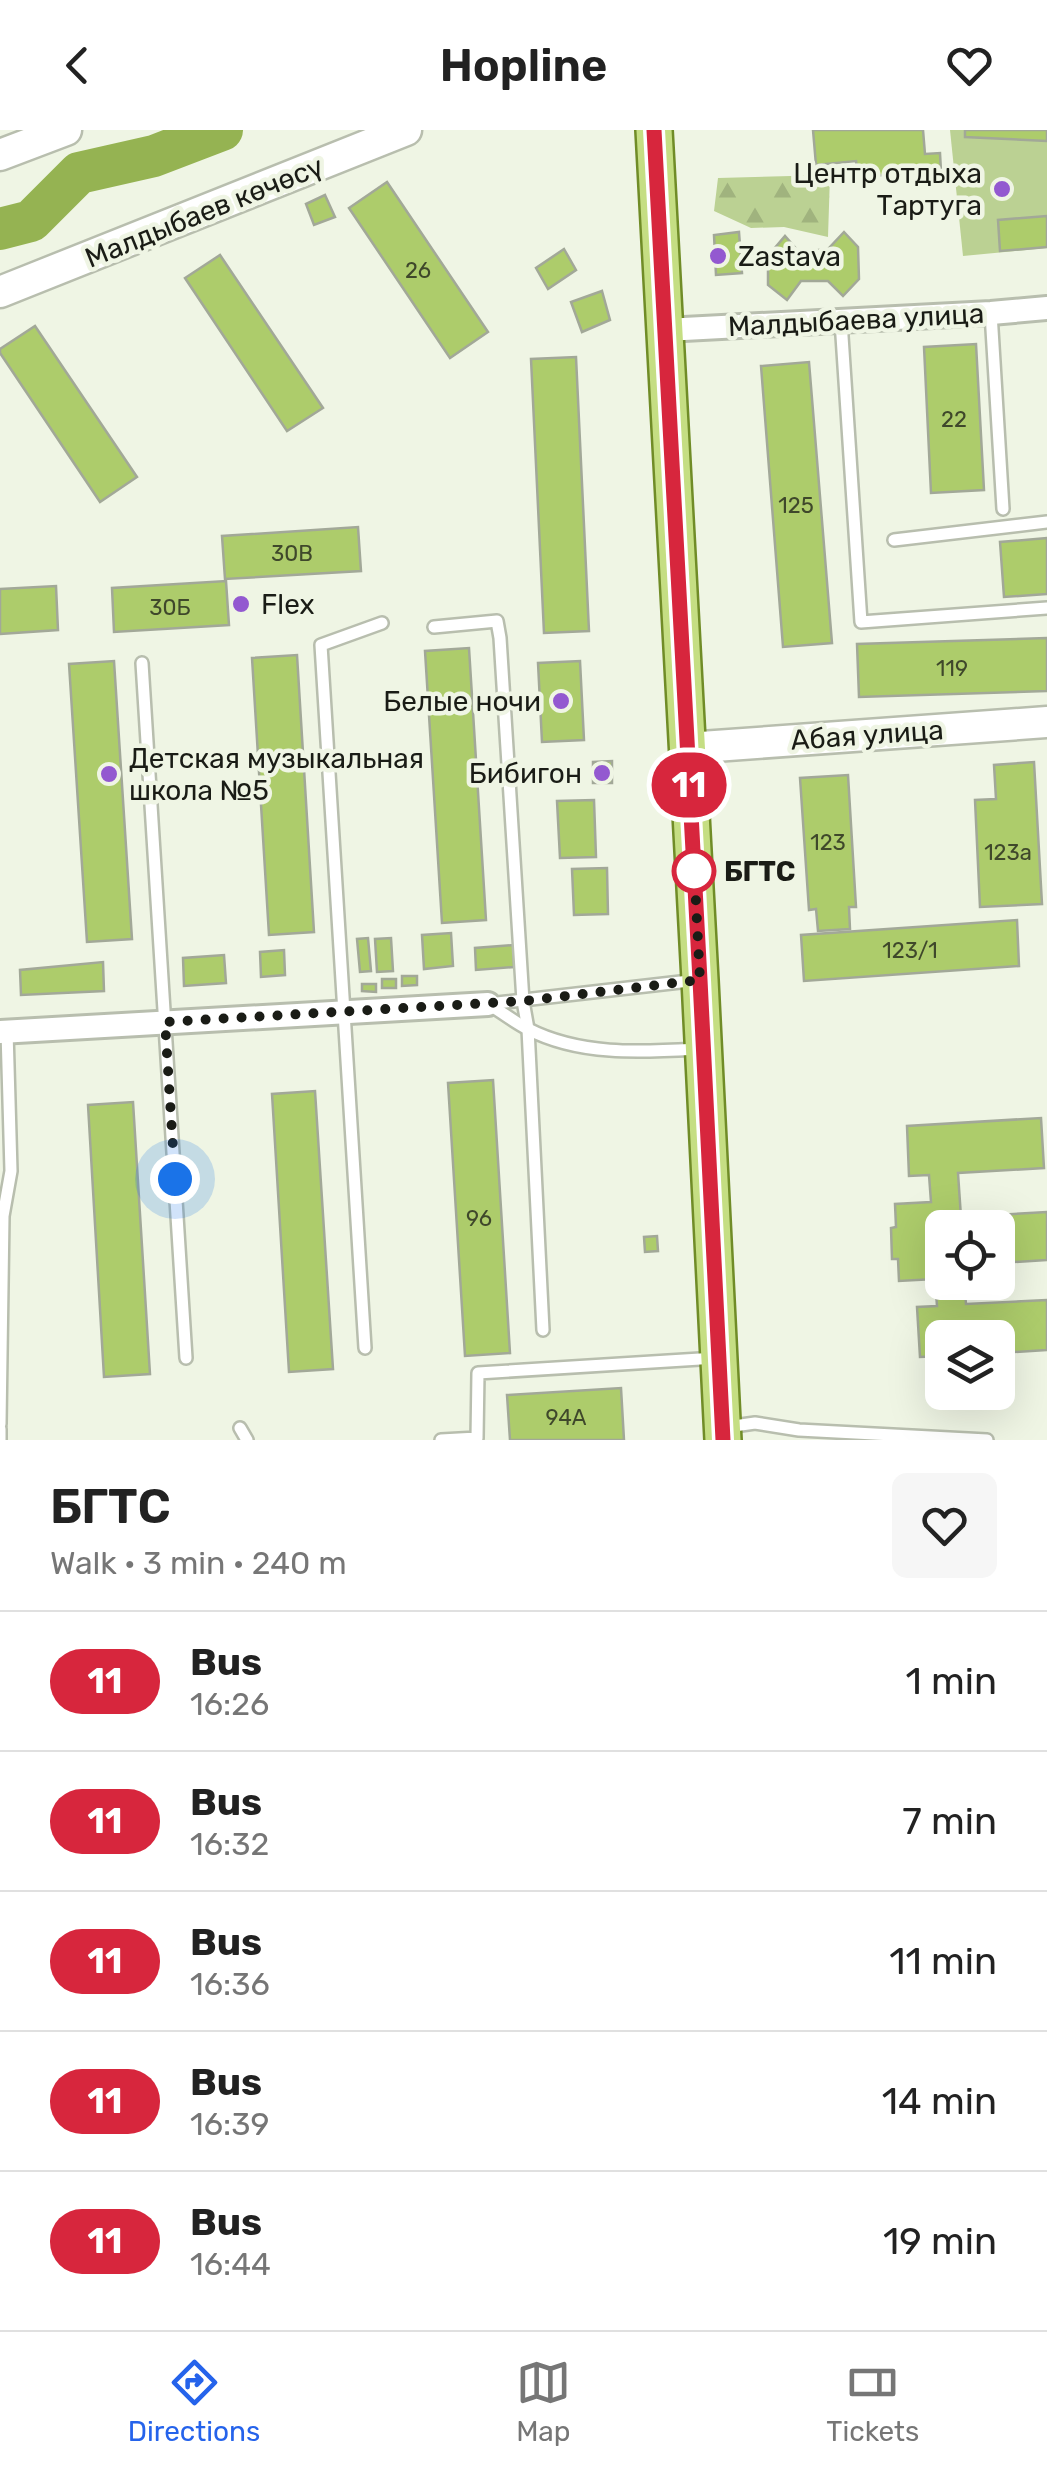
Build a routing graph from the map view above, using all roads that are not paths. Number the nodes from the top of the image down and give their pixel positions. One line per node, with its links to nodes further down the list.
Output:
1 (66, 130): 4 (street)
2 (406, 130): 5 (street, Малдыбаев көчөсү)
3 (654, 130): 9 (main road)
4 (0, 155)
5 (0, 292)
6 (1047, 308): 7 (street, Малдыбаева улица)
7 (991, 313): 8 (street, Малдыбаева улица); 10 (lane)
8 (841, 321): 9 (street, Малдыбаева улица); 13 (lane)
9 (665, 330): 18 (main road)
10 (1003, 510)
11 (1047, 522): 12 (lane)
12 (894, 540)
13 (1047, 608)
14 (382, 624): 22 (lane)
15 (434, 627): 20 (lane)
16 (142, 663): 23 (lane)
17 (1047, 722): 18 (street, Абая улица)
18 (686, 748): 19 (main road)
19 (700, 980): 20 (lane); 26 (main road)
20 (524, 1001): 21 (lane); 24 (lane)
21 (488, 1004): 22 (street); 24 (lane)
22 (344, 1011): 23 (street); 28 (lane)
23 (165, 1022): 25 (street); 29 (lane)
24 (528, 1029): 26 (lane); 27 (lane)
25 (4, 1032): 31 (lane)
26 (702, 1049): 30 (main road)
27 (543, 1330)
28 (365, 1348)
29 (186, 1358)
30 (720, 1358): 32 (main road); 34 (lane)
31 (0, 1426): 33 (lane)
32 (722, 1434): 35 (lane)
33 (0, 1440)
34 (441, 1440)
35 (987, 1440)

